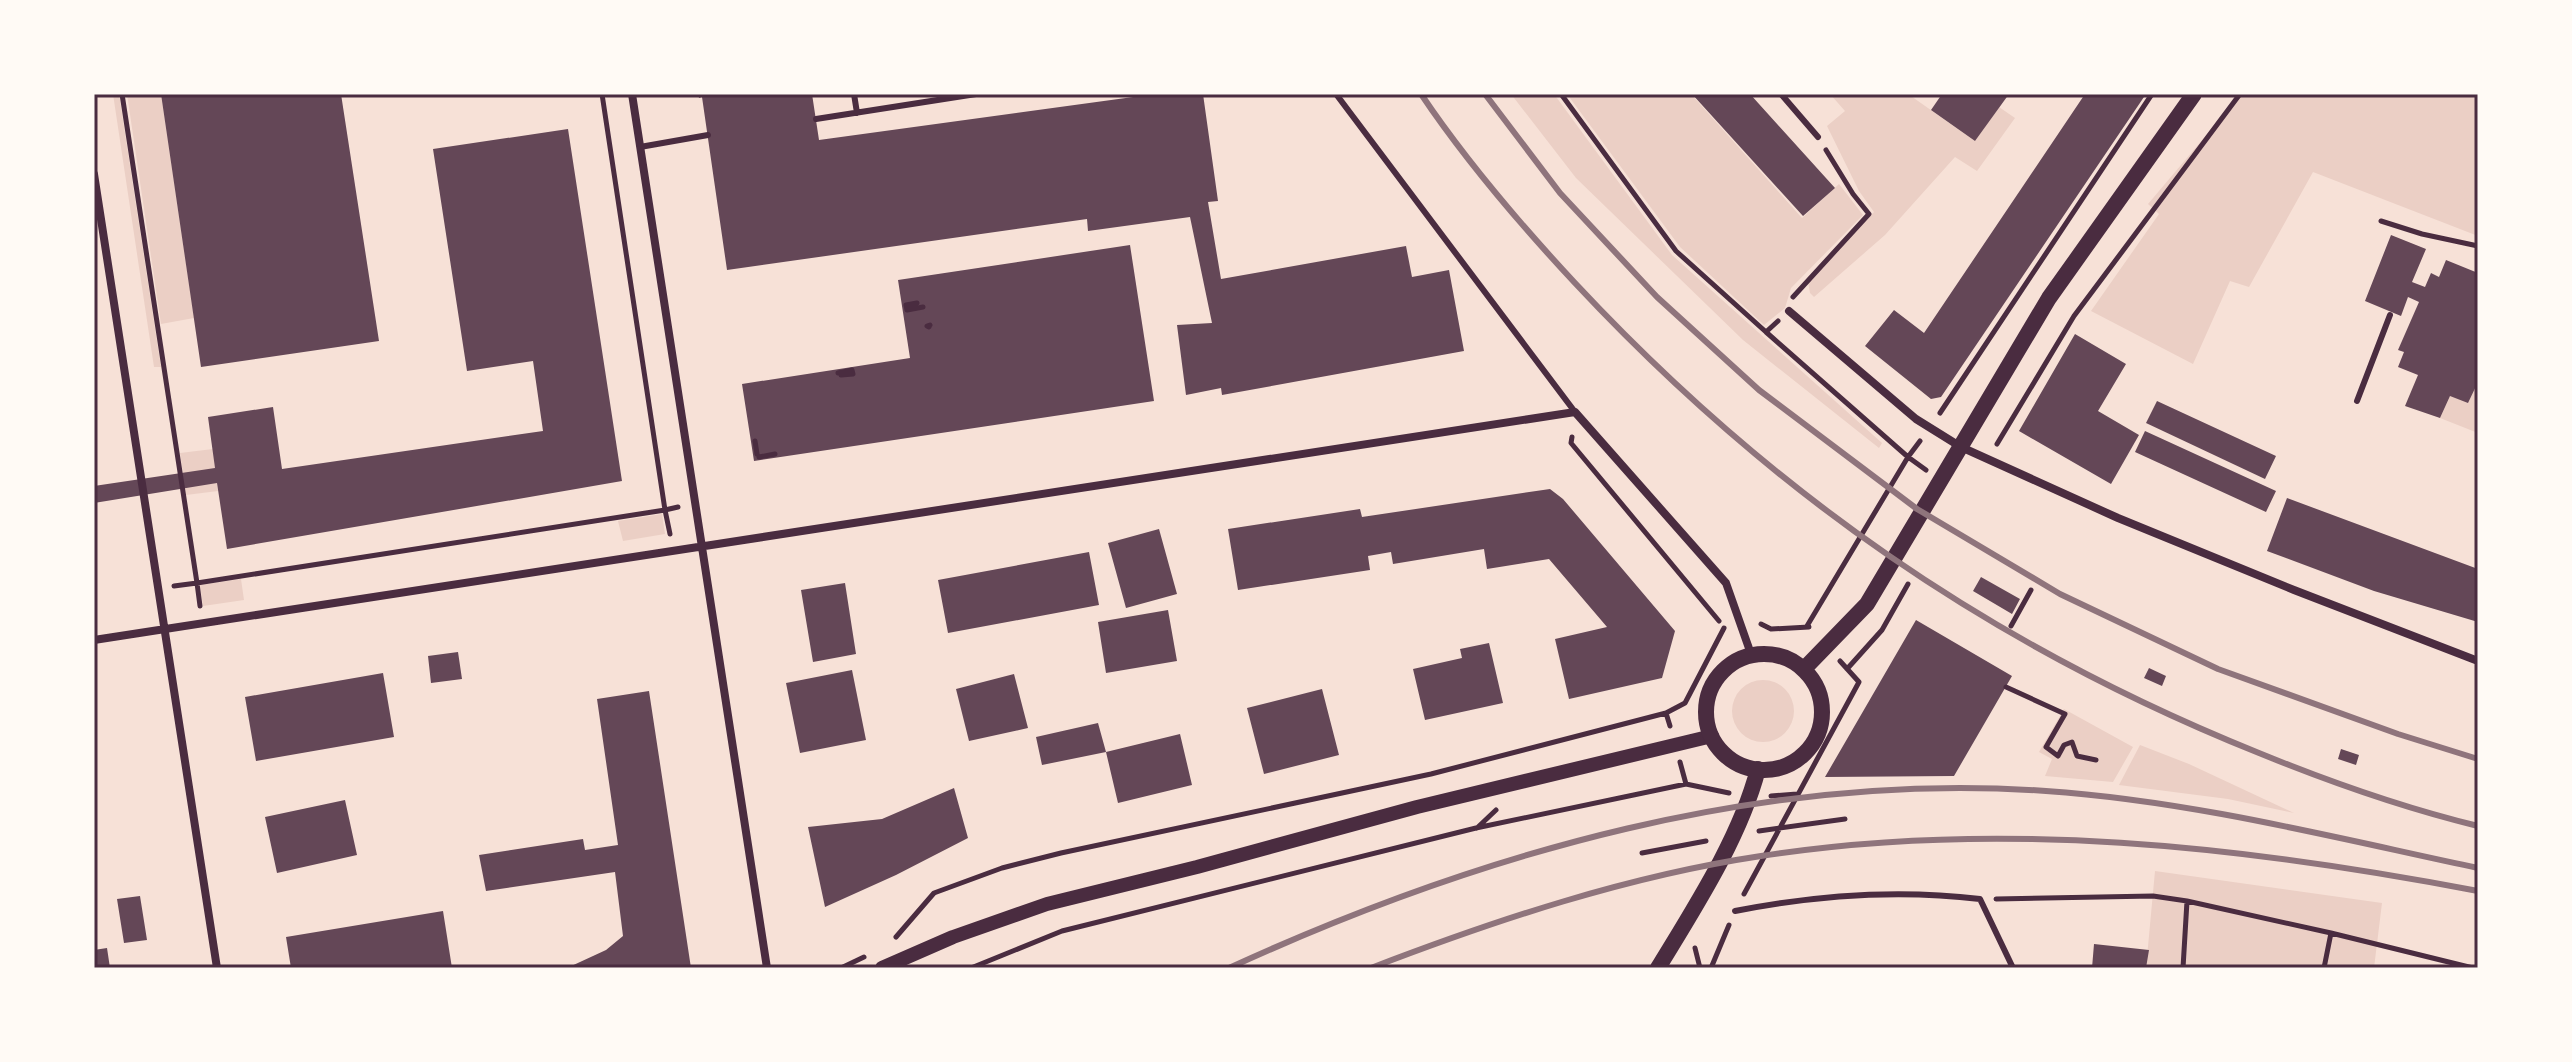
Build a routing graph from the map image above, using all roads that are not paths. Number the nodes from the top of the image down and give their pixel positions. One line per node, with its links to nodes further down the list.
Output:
1 (632, 94): 11 (street)
2 (854, 94): 7 (lane)
3 (976, 94): 7 (lane)
4 (1336, 94): 16 (lane)
5 (1781, 94): 10 (lane)
6 (2194, 94): 17 (main road)
7 (857, 113): 8 (lane)
8 (816, 119)
9 (708, 135): 11 (lane)
10 (1818, 137)
11 (640, 147): 18 (street)
12 (94, 174): 19 (street)
13 (1789, 311): 17 (street)
14 (2390, 315): 15 (lane)
15 (2357, 401)
16 (1575, 412): 18 (street); 21 (street)
17 (1961, 447): 22 (street); 23 (main road)
18 (701, 546): 19 (street); 28 (street)
19 (164, 629): 20 (street); 27 (street)
20 (94, 640)
21 (1751, 654): 23 (main road); 24 (main road)
22 (2478, 661)
23 (1804, 669): 25 (main road)
24 (1712, 736): 25 (main road); 29 (street)
25 (1758, 769): 30 (main road)
26 (1735, 911): 31 (lane)
27 (217, 968)
28 (767, 968)
29 (882, 968)
30 (1658, 968)
31 (2013, 968)

